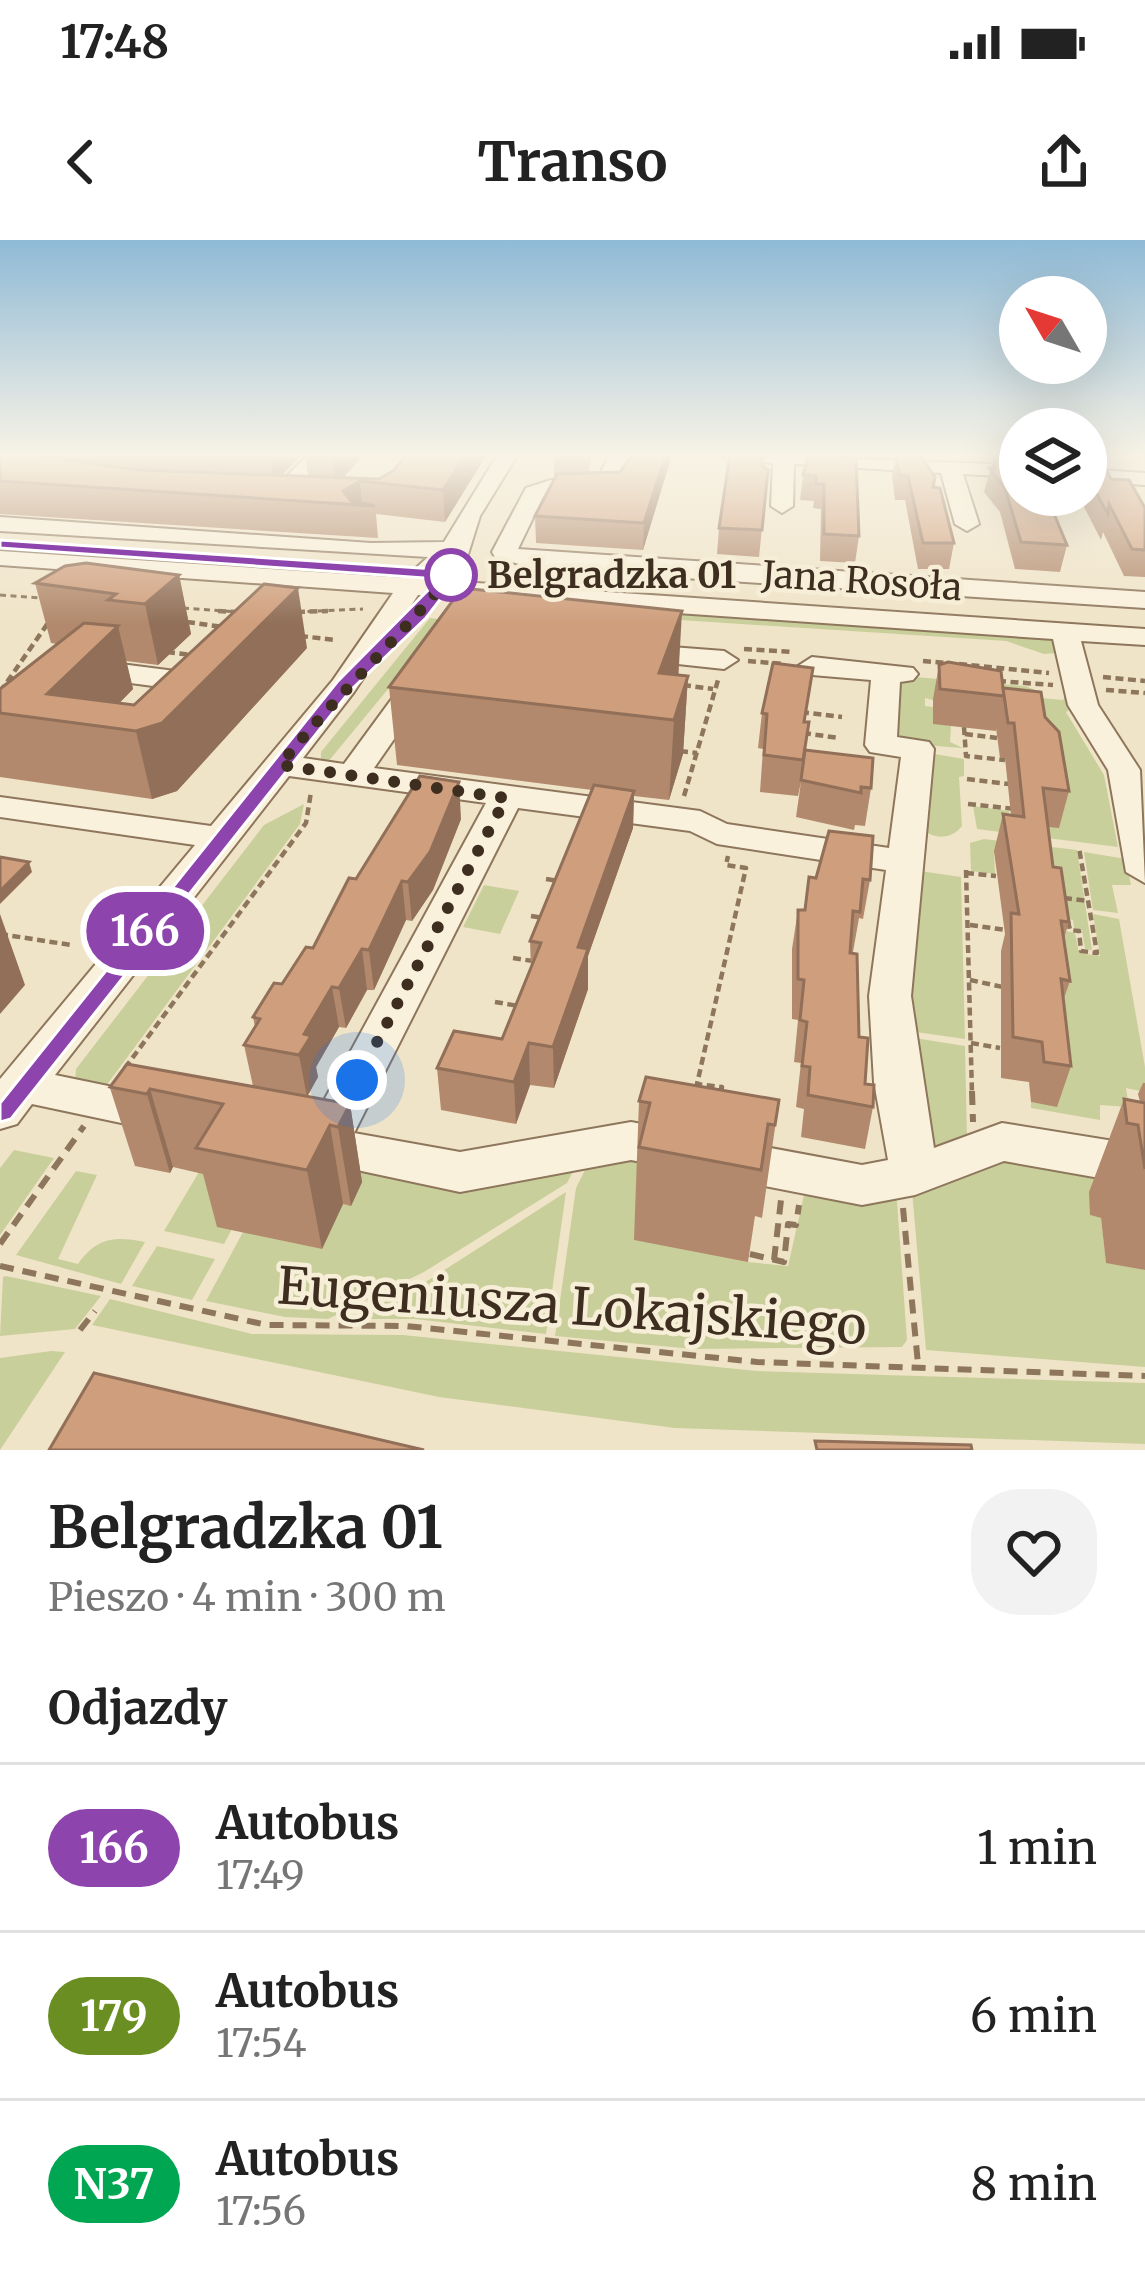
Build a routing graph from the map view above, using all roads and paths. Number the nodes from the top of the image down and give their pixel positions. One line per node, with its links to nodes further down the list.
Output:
1 (474, 510): 12 (street)
2 (525, 510): 7 (street)
3 (963, 510): 6 (street)
4 (0, 524): 10 (street)
5 (363, 524): 12 (street)
6 (967, 524)
7 (509, 536): 12 (street); 18 (street)
8 (329, 541): 10 (street)
9 (0, 544): 12 (street, Jana Rosoła)
10 (393, 545): 12 (street)
11 (0, 558): 14 (street, Jana Rosoła)
12 (446, 558): 14 (street, Jana Rosoła); 25 (street, Jana Rosoła); 28 (street, Jana Rosoła); 54 (street)
13 (0, 576): 14 (street)
14 (127, 576)
15 (0, 596): 16 (path)
16 (47, 598)
17 (334, 600): 20 (path)
18 (1145, 600)
19 (311, 602): 22 (path)
20 (370, 605)
21 (177, 608): 23 (path)
22 (363, 609)
23 (254, 613)
24 (56, 615): 41 (path)
25 (1145, 621)
26 (185, 622): 27 (path)
27 (228, 627)
28 (1065, 631): 30 (street, Jana Rosoła); 39 (street)
29 (293, 635): 31 (path)
30 (1145, 637)
31 (336, 640)
32 (603, 650): 34 (street)
33 (442, 651): 55 (street)
34 (724, 660): 35 (path); 40 (path)
35 (812, 666): 68 (street)
36 (991, 680): 39 (path)
37 (191, 682): 43 (street)
38 (684, 682): 40 (path)
39 (1079, 687): 42 (path); 69 (street)
40 (716, 689): 52 (path)
41 (0, 692)
42 (1145, 693)
43 (53, 700)
44 (824, 704): 46 (path)
45 (802, 712): 46 (path)
46 (822, 715): 47 (path)
47 (842, 717)
48 (797, 733): 49 (path)
49 (839, 738)
50 (998, 738): 53 (path)
51 (678, 751): 52 (path)
52 (697, 753): 59 (path)
53 (1005, 760)
54 (280, 765): 55 (street); 66 (street)
55 (337, 776): 60 (street); 91 (path)
56 (967, 779): 58 (path)
57 (669, 783): 59 (path)
58 (1013, 785)
59 (687, 786): 64 (path)
60 (506, 798): 64 (street); 94 (street)
61 (968, 804): 63 (path)
62 (0, 807): 66 (street)
63 (1016, 809)
64 (677, 820): 65 (street)
65 (724, 834): 68 (street); 96 (path)
66 (220, 838): 90 (street)
67 (1079, 848): 74 (path)
68 (906, 862): 98 (street)
69 (1145, 872)
70 (996, 876): 78 (path)
71 (546, 879): 72 (path)
72 (570, 883)
73 (1065, 898): 74 (path)
74 (1088, 902): 76 (path)
75 (531, 916): 77 (path)
76 (1051, 919)
77 (555, 920)
78 (968, 925): 79 (path); 84 (path)
79 (1006, 930)
80 (0, 934): 81 (path)
81 (71, 945)
82 (514, 958): 83 (path)
83 (538, 962)
84 (970, 980): 85 (path); 88 (path)
85 (1003, 987)
86 (495, 1002): 87 (path)
87 (532, 1008)
88 (971, 1043): 89 (path); 95 (path)
89 (1000, 1048)
90 (11, 1098): 91 (street)
91 (101, 1101): 92 (street); 101 (path)
92 (202, 1121)
93 (263, 1134): 94 (street)
94 (323, 1146): 96 (street)
95 (974, 1149): 97 (street); 98 (street)
96 (709, 1157): 99 (street)
97 (1145, 1166)
98 (908, 1178): 99 (street); 107 (path)
99 (793, 1184): 100 (path); 100 (path); 103 (path)
100 (788, 1224): 103 (path)
101 (0, 1244)
102 (750, 1255): 103 (path)
103 (774, 1260)
104 (0, 1265): 107 (path, Eugeniusza Lokajskiego)
105 (95, 1310): 106 (path)
106 (80, 1330)
107 (918, 1364): 108 (path, Eugeniusza Lokajskiego)
108 (1145, 1376)

